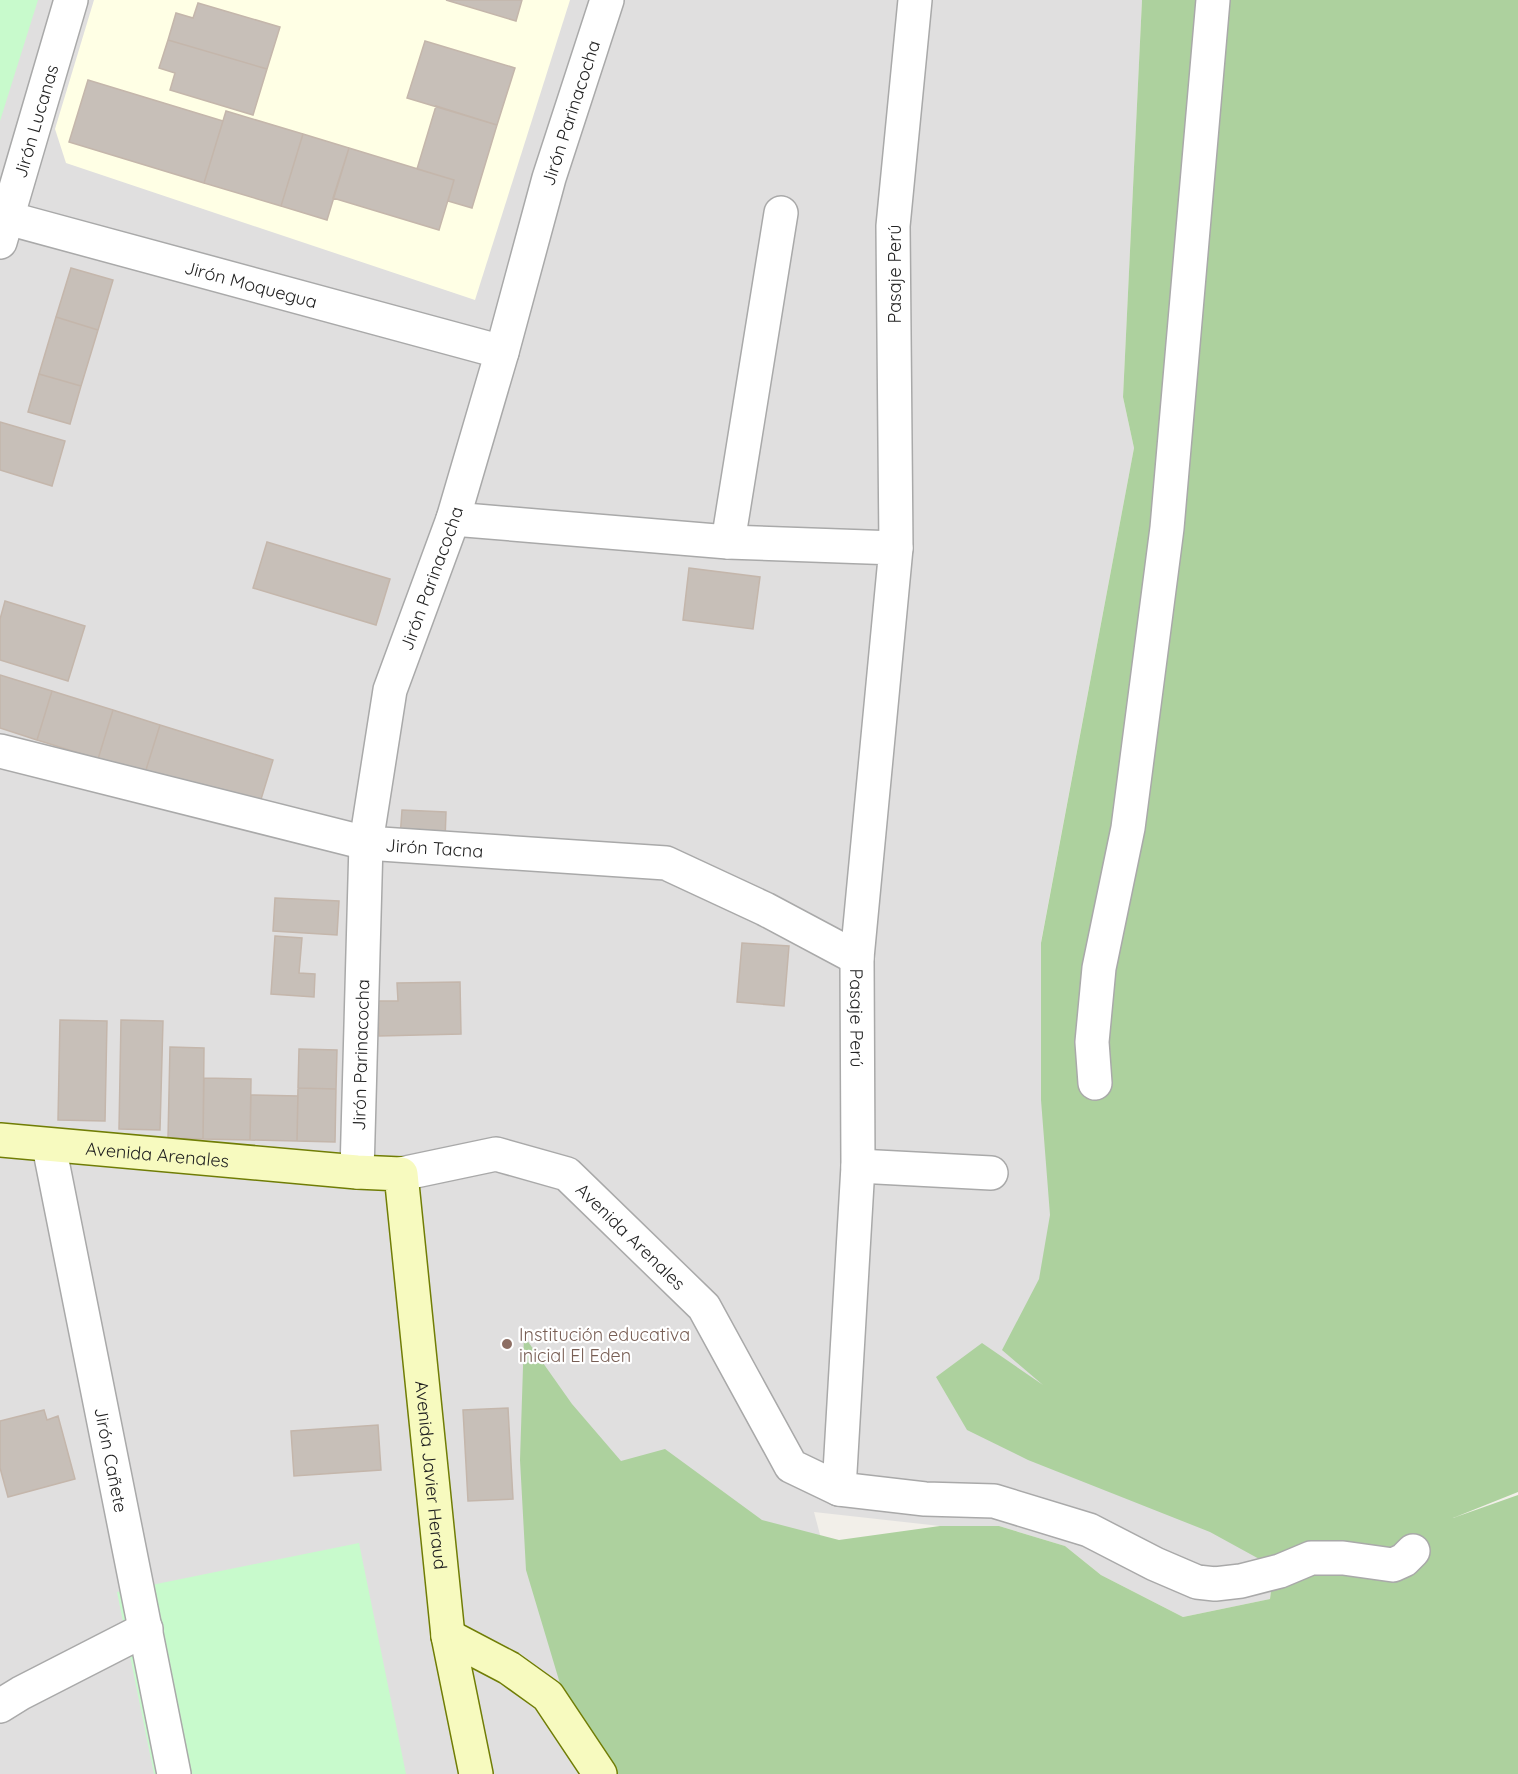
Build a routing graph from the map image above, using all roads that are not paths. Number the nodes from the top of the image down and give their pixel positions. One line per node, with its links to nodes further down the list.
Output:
1 (71, 0): 6 (street, Jirón Lucanas)
2 (607, 0): 7 (street, Jirón Parinacocha)
3 (915, 0): 10 (street, Pasaje Perú)
4 (1213, 0): 14 (street)
5 (781, 213): 9 (street)
6 (2, 225): 7 (street, Jirón Moquegua)
7 (502, 352): 8 (street, Jirón Parinacocha)
8 (453, 519): 9 (street); 12 (street, Jirón Parinacocha)
9 (728, 542): 10 (street)
10 (896, 548): 13 (street, Pasaje Perú)
11 (0, 751): 12 (street, Jirón Tacna)
12 (366, 843): 13 (street, Jirón Tacna); 18 (street, Jirón Parinacocha)
13 (857, 958): 17 (street, Pasaje Perú)
14 (1095, 1083)
15 (0, 1140): 16 (main road, Avenida Arenales)
16 (49, 1146): 18 (main road, Avenida Arenales); 23 (street, Jirón Cañete)
17 (858, 1166): 19 (street); 21 (street, Pasaje Perú)
18 (357, 1172): 20 (main road, Avenida Arenales)
19 (991, 1173)
20 (401, 1174): 21 (street, Avenida Arenales); 24 (main road, Avenida Javier Heraud)
21 (839, 1489): 22 (street, Avenida Arenales)
22 (1413, 1551)
23 (146, 1629): 25 (street); 26 (street, Jirón Cañete)
24 (448, 1636): 27 (main road, Avenida Javier Heraud); 28 (main road)
25 (0, 1706)
26 (174, 1774)
27 (476, 1774)
28 (600, 1774)

